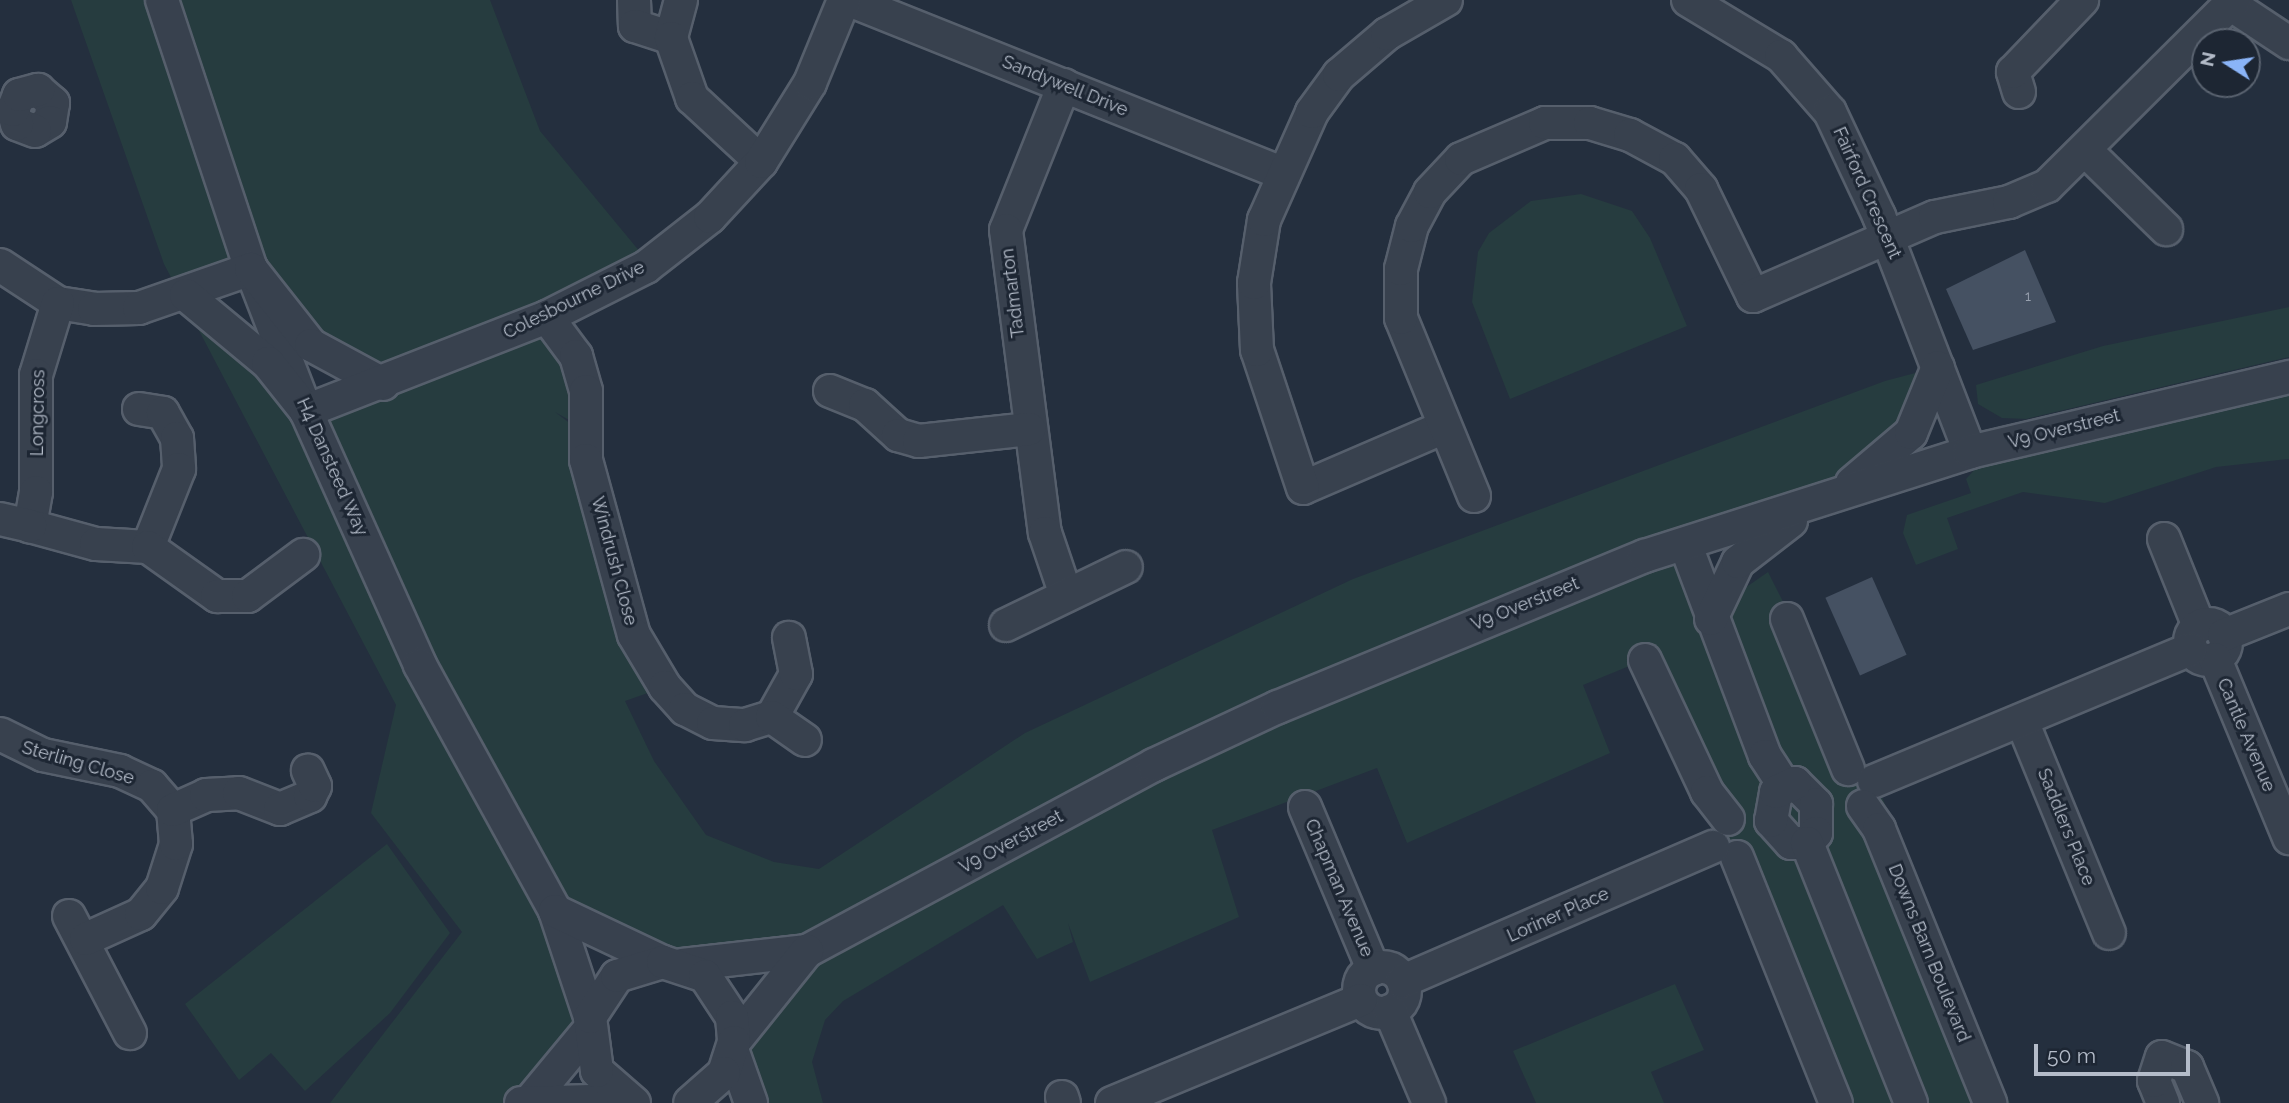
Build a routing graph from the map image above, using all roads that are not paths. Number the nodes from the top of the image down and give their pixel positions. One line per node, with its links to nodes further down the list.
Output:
1 (162, 0): 20 (street, H4 Dansteed Way)
2 (634, 0): 10 (street)
3 (681, 0): 10 (street)
4 (844, 0): 15 (street, Colesbourne Drive)
5 (849, 0): 12 (street, Sandywell Drive)
6 (1446, 0): 16 (street)
7 (1688, 0): 18 (street, Fairford Crescent)
8 (2232, 2): 11 (street); 14 (street)
9 (2073, 3): 13 (street)
10 (671, 38): 15 (street)
11 (2289, 43)
12 (1064, 85): 16 (street, Sandywell Drive); 31 (street, Tadmarton)
13 (2019, 92)
14 (2086, 151): 17 (street); 18 (street)
15 (761, 162): 23 (street, Colesbourne Drive)
16 (1281, 173): 30 (street)
17 (2166, 229)
18 (1887, 240): 24 (street, Fairford Crescent); 30 (street)
19 (0, 265): 22 (street)
20 (251, 269): 21 (street); 26 (street); 29 (street, H4 Dansteed Way)
21 (186, 295): 22 (street); 29 (street)
22 (58, 303): 35 (street, Longcross)
23 (547, 317): 26 (street, Colesbourne Drive); 49 (street, Windrush Close)
24 (1938, 368): 32 (street, Fairford Crescent); 34 (street)
25 (2289, 377): 32 (street, V9 Overstreet)
26 (383, 384): 29 (street, Colesbourne Drive)
27 (830, 391): 31 (street)
28 (139, 409): 38 (street)
29 (306, 411): 61 (street, H4 Dansteed Way)
30 (1442, 428): 33 (street)
31 (1029, 429): 41 (street, Tadmarton)
32 (1970, 453): 34 (street, V9 Overstreet)
33 (1474, 496)
34 (1823, 501): 37 (street, V9 Overstreet); 43 (street)
35 (15, 523): 38 (street, Longcross)
36 (2164, 539): 47 (street)
37 (1686, 546): 43 (street); 63 (street, V9 Overstreet)
38 (148, 547): 39 (street)
39 (303, 555)
40 (1126, 567): 41 (street)
41 (1066, 595): 45 (street)
42 (2289, 608): 47 (street)
43 (1711, 619): 57 (street)
44 (1787, 620): 54 (street, Downs Barn Boulevard)
45 (1006, 625)
46 (789, 638): 49 (street)
47 (2207, 642): 50 (street); 59 (street, Cantle Avenue)
48 (1645, 660): 58 (street)
49 (772, 717): 51 (street)
50 (2022, 721): 54 (street); 62 (street, Saddlers Place)
51 (804, 740)
52 (4, 749): 56 (street, Sterling Close)
53 (308, 771): 56 (street)
54 (1862, 785): 57 (street); 79 (street, Downs Barn Boulevard)
55 (1304, 807): 65 (street, Chapman Avenue)
56 (173, 810): 69 (street)
57 (1795, 813): 58 (street); 60 (street, Loriner Place); 78 (street)
58 (1728, 818): 60 (street)
59 (2285, 819)
60 (1725, 852): 66 (street, Loriner Place); 71 (street)
61 (555, 911): 64 (street); 68 (street, H4 Dansteed Way)
62 (2109, 933)
63 (807, 951): 64 (street, V9 Overstreet); 70 (street, V9 Overstreet)
64 (673, 963): 68 (street, V9 Overstreet); 70 (street)
65 (1373, 969): 66 (street); 67 (street)
66 (1403, 981): 67 (street)
67 (1376, 1006): 76 (street); 77 (street)
68 (589, 1024): 72 (street); 73 (street, H4 Dansteed Way)
69 (130, 1033)
70 (733, 1047): 74 (street, V9 Overstreet); 75 (street)
71 (1828, 1100)
72 (526, 1101): 73 (street)
73 (630, 1102)
74 (690, 1103)
75 (751, 1103)
76 (1112, 1103)
77 (1429, 1103)
78 (1911, 1103)
79 (1990, 1103)
80 (2163, 1103): 81 (street)
81 (2202, 1103)

